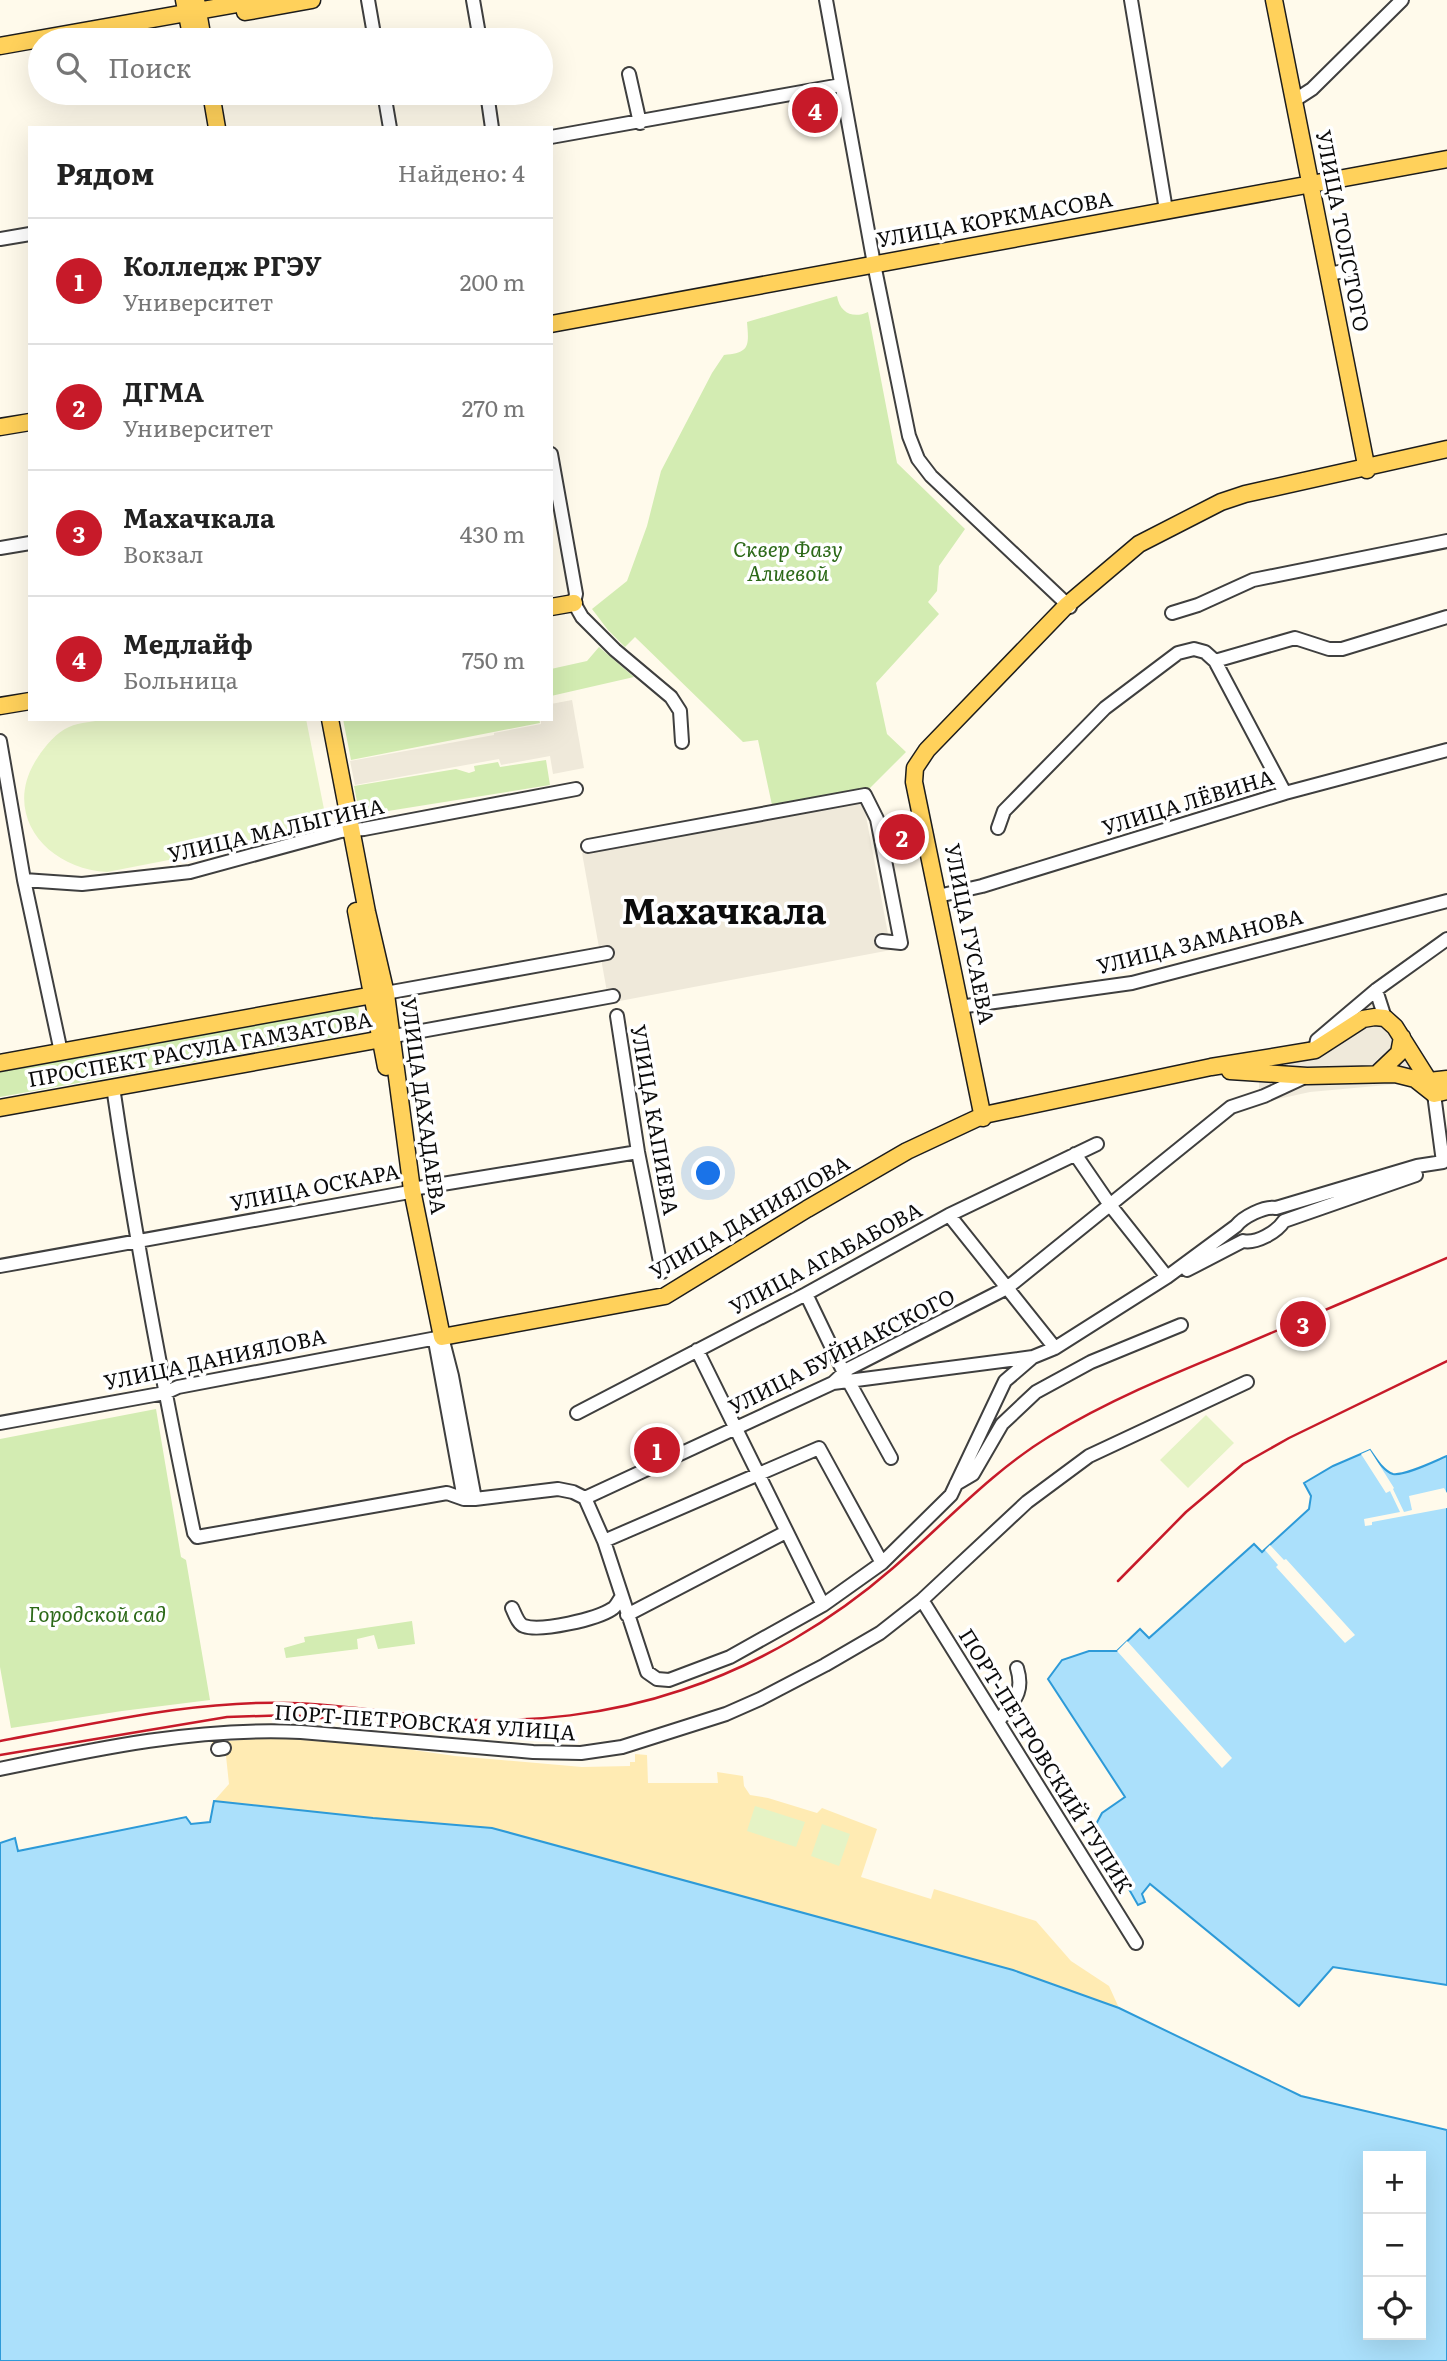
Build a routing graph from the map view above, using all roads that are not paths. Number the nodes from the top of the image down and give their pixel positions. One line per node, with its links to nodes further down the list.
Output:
1 (259, 0): 9 (main road)
2 (312, 0): 9 (main road)
3 (368, 0): 14 (street)
4 (473, 0): 15 (street)
5 (826, 0): 21 (street)
6 (1131, 0): 35 (street)
7 (1275, 0): 22 (main road, УЛИЦА ТОЛСТОГО)
8 (1402, 0): 22 (street)
9 (191, 10): 10 (main road); 11 (main road); 12 (main road); 13 (main road)
10 (96, 28)
11 (133, 28)
12 (192, 28)
13 (198, 28)
14 (373, 28)
15 (478, 28)
16 (28, 41): 17 (main road)
17 (0, 46)
18 (28, 52): 19 (main road)
19 (0, 57)
20 (629, 74): 27 (street)
21 (841, 85): 27 (street); 38 (street)
22 (1294, 100): 34 (main road, УЛИЦА ТОЛСТОГО)
23 (203, 105): 28 (main road)
24 (213, 105): 29 (main road)
25 (386, 105): 30 (street)
26 (489, 105): 31 (street)
27 (640, 122): 32 (street)
28 (207, 126)
29 (217, 126)
30 (390, 126)
31 (492, 126)
32 (554, 136)
33 (1447, 159): 34 (main road, УЛИЦА КОРКМАСОВА)
34 (1311, 183): 35 (main road, УЛИЦА КОРКМАСОВА); 40 (main road, УЛИЦА ТОЛСТОГО)
35 (1166, 210): 38 (main road, УЛИЦА КОРКМАСОВА)
36 (28, 234): 37 (street)
37 (0, 239)
38 (874, 264): 41 (main road, УЛИЦА КОРКМАСОВА); 52 (street)
39 (1349, 270): 40 (street)
40 (1329, 274): 47 (main road, УЛИЦА ТОЛСТОГО)
41 (553, 324)
42 (28, 422): 43 (main road)
43 (0, 427)
44 (1447, 449): 47 (main road)
45 (1447, 455): 47 (main road)
46 (553, 465): 51 (street)
47 (1367, 468): 52 (main road)
48 (1447, 541): 54 (street)
49 (28, 543): 50 (street)
50 (0, 548)
51 (574, 603): 53 (main road); 62 (street)
52 (1068, 606): 70 (main road, УЛИЦА ГУСАЕВА); 70 (main road, УЛИЦА ГУСАЕВА)
53 (553, 607)
54 (1172, 612)
55 (1447, 617): 56 (street)
56 (1215, 661): 65 (street); 66 (street)
57 (28, 701): 58 (main road)
58 (0, 706)
59 (319, 721): 67 (main road, УЛИЦА ДАХАДАЕВА)
60 (330, 721): 67 (main road, УЛИЦА ДАХАДАЕВА)
61 (0, 741): 69 (street)
62 (682, 742)
63 (1447, 750): 65 (street, УЛИЦА ЛЁВИНА)
64 (576, 789): 67 (street, УЛИЦА МАЛЫГИНА)
65 (1285, 793): 70 (street, УЛИЦА ЛЁВИНА)
66 (998, 828)
67 (346, 830): 69 (street, УЛИЦА МАЛЫГИНА); 76 (main road, УЛИЦА ДАХАДАЕВА)
68 (588, 846): 73 (street)
69 (24, 880): 84 (street)
70 (940, 895): 78 (main road, УЛИЦА ГУСАЕВА)
71 (1447, 901): 78 (street, УЛИЦА ЗАМАНОВА)
72 (1447, 939): 75 (street)
73 (882, 941)
74 (607, 953): 76 (street, ПРОСПЕКТ РАСУЛА ГАМЗАТОВА)
75 (1376, 990): 80 (street); 83 (street)
76 (379, 994): 81 (main road, УЛИЦА ДАХАДАЕВА); 84 (main road, ПРОСПЕКТ РАСУЛА ГАМЗАТОВА)
77 (613, 996): 81 (street, ПРОСПЕКТ РАСУЛА ГАМЗАТОВА)
78 (961, 1007): 92 (main road, УЛИЦА ГУСАЕВА)
79 (617, 1016): 94 (street, УЛИЦА КАПИЕВА)
80 (1385, 1018): 82 (main road); 83 (main road, УЛИЦА ДАНИЯЛОВА)
81 (388, 1037): 89 (main road, ПРОСПЕКТ РАСУЛА ГАМЗАТОВА); 97 (main road, УЛИЦА ДАХАДАЕВА)
82 (1402, 1037): 86 (main road); 90 (main road)
83 (1315, 1050): 87 (main road); 92 (main road, УЛИЦА ДАНИЯЛОВА)
84 (61, 1052): 85 (main road, ПРОСПЕКТ РАСУЛА ГАМЗАТОВА)
85 (0, 1063)
86 (1378, 1073): 87 (main road, УЛИЦА ДАНИЯЛОВА); 90 (main road, УЛИЦА ДАНИЯЛОВА)
87 (1307, 1076): 92 (main road, УЛИЦА ДАНИЯЛОВА); 98 (street, УЛИЦА БУЙНАКСКОГО)
88 (1447, 1079): 90 (main road)
89 (113, 1087): 91 (main road, ПРОСПЕКТ РАСУЛА ГАМЗАТОВА); 104 (street)
90 (1437, 1089): 96 (street)
91 (0, 1108)
92 (983, 1116): 111 (main road, УЛИЦА ДАНИЯЛОВА)
93 (1097, 1144): 95 (street, УЛИЦА АГАБАБОВА)
94 (638, 1152): 97 (street, УЛИЦА ОСКАРА); 106 (street, УЛИЦА КАПИЕВА)
95 (1074, 1154): 98 (street); 100 (street, УЛИЦА АГАБАБОВА)
96 (1443, 1161): 99 (street); 101 (street)
97 (403, 1192): 104 (street, УЛИЦА ОСКАРА); 111 (main road, УЛИЦА ДАХАДАЕВА)
98 (1110, 1206): 107 (street); 108 (street, УЛИЦА БУЙНАКСКОГО)
99 (1276, 1208): 101 (street); 102 (street)
100 (948, 1215): 108 (street); 109 (street, УЛИЦА АГАБАБОВА)
101 (1284, 1221): 103 (street)
102 (1236, 1227): 103 (street); 107 (street)
103 (1243, 1241): 107 (street)
104 (136, 1242): 105 (street, УЛИЦА ОСКАРА); 117 (street)
105 (0, 1266)
106 (662, 1272)
107 (1167, 1277): 112 (street)
108 (1007, 1288): 112 (street); 115 (street, УЛИЦА БУЙНАКСКОГО)
109 (806, 1294): 113 (street, УЛИЦА АГАБАБОВА); 115 (street)
110 (1181, 1325): 123 (street)
111 (438, 1338): 117 (street, УЛИЦА ДАНИЯЛОВА); 125 (street, УЛИЦА ДАХАДАЕВА)
112 (1055, 1348): 114 (street)
113 (697, 1350): 118 (street, УЛИЦА АГАБАБОВА); 120 (street)
114 (1033, 1357): 115 (street, УЛИЦА БУЙНАКСКОГО); 123 (street)
115 (847, 1377): 120 (street, УЛИЦА БУЙНАКСКОГО); 121 (street)
116 (1247, 1382): 130 (street, ПОРТ-ПЕТРОВСКАЯ УЛИЦА)
117 (165, 1393): 119 (street, УЛИЦА ДАНИЯЛОВА); 125 (street)
118 (577, 1413)
119 (0, 1423)
120 (737, 1428): 122 (street); 124 (street, УЛИЦА БУЙНАКСКОГО)
121 (891, 1458)
122 (759, 1475): 126 (street); 127 (street); 128 (street)
123 (956, 1484): 128 (street)
124 (585, 1498): 125 (street); 127 (street)
125 (469, 1499)
126 (786, 1532): 131 (street); 133 (street)
127 (604, 1541): 129 (street)
128 (882, 1563): 131 (street)
129 (622, 1596): 132 (street); 133 (street)
130 (922, 1600): 135 (street, ПОРТ-ПЕТРОВСКИЙ ТУПИК); 136 (street, ПОРТ-ПЕТРОВСКАЯ УЛИЦА)
131 (822, 1605): 133 (street)
132 (512, 1608)
133 (627, 1615)
134 (1017, 1668): 135 (street)
135 (998, 1722): 137 (street, ПОРТ-ПЕТРОВСКИЙ ТУПИК)
136 (0, 1769)
137 (1136, 1943)

